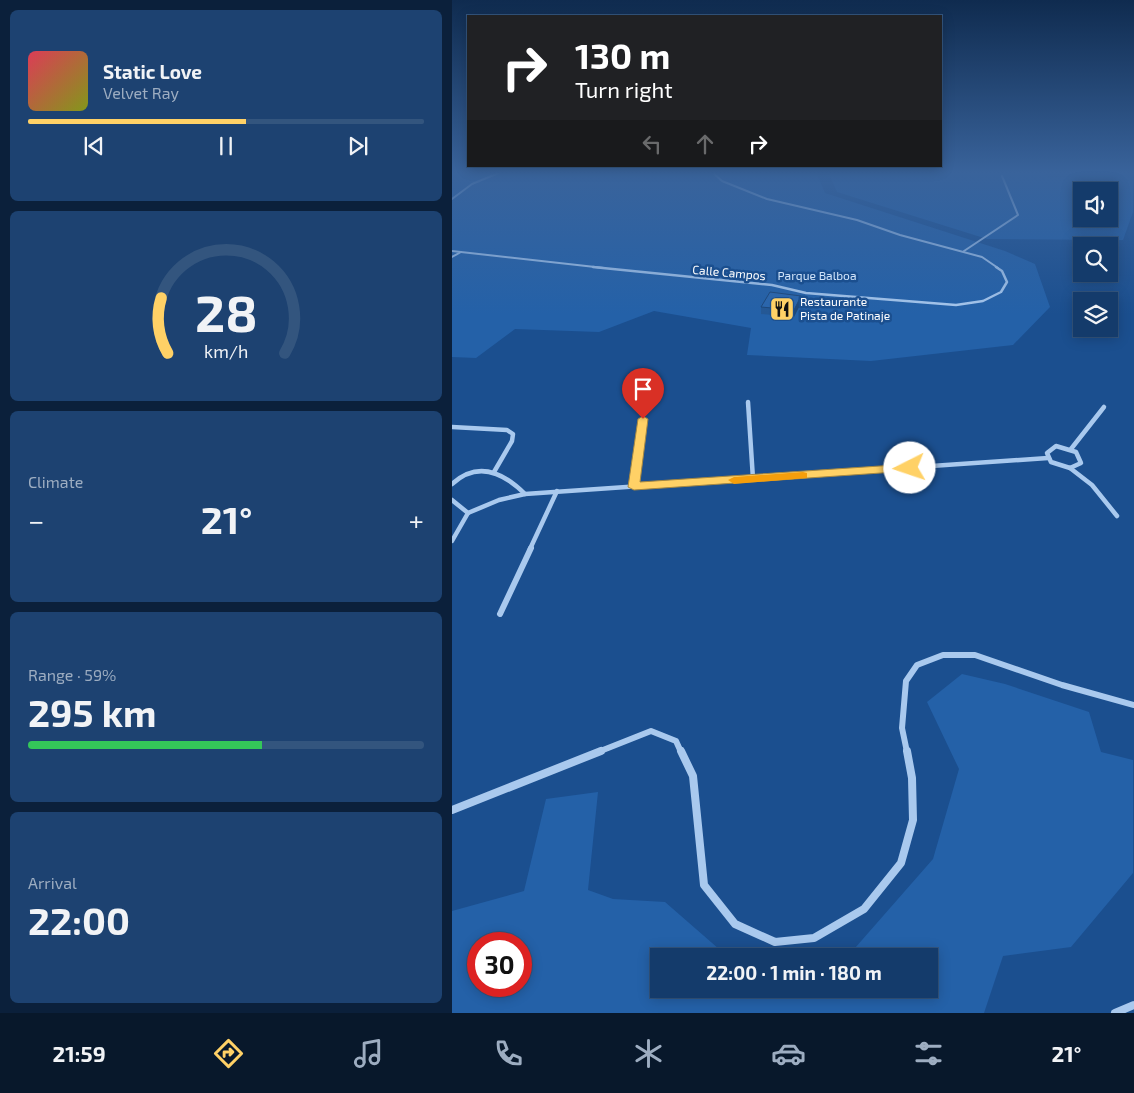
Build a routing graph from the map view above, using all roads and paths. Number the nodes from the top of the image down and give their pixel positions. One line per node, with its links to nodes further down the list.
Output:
1 (854, 219): 4 (lane)
2 (1014, 219): 4 (lane)
3 (452, 251): 5 (lane, Calle Campos)
4 (964, 251): 5 (lane, Calle Campos)
5 (461, 252): 6 (lane)
6 (452, 257)
7 (748, 402): 15 (street)
8 (1104, 407): 11 (street)
9 (643, 419): 17 (street)
10 (452, 427): 14 (street)
11 (1071, 449): 12 (street); 13 (street)
12 (1048, 458): 13 (street); 15 (street)
13 (1070, 468): 22 (street)
14 (494, 472): 16 (street); 19 (street)
15 (753, 479): 17 (street)
16 (452, 484)
17 (634, 487): 18 (street)
18 (557, 491): 19 (street); 24 (street)
19 (526, 494): 21 (street)
20 (452, 500): 21 (street)
21 (468, 513): 23 (street)
22 (1117, 516)
23 (452, 541)
24 (500, 614)
25 (1134, 705): 26 (street)
26 (452, 810)
27 (1133, 1006): 28 (street)
28 (1115, 1013)

